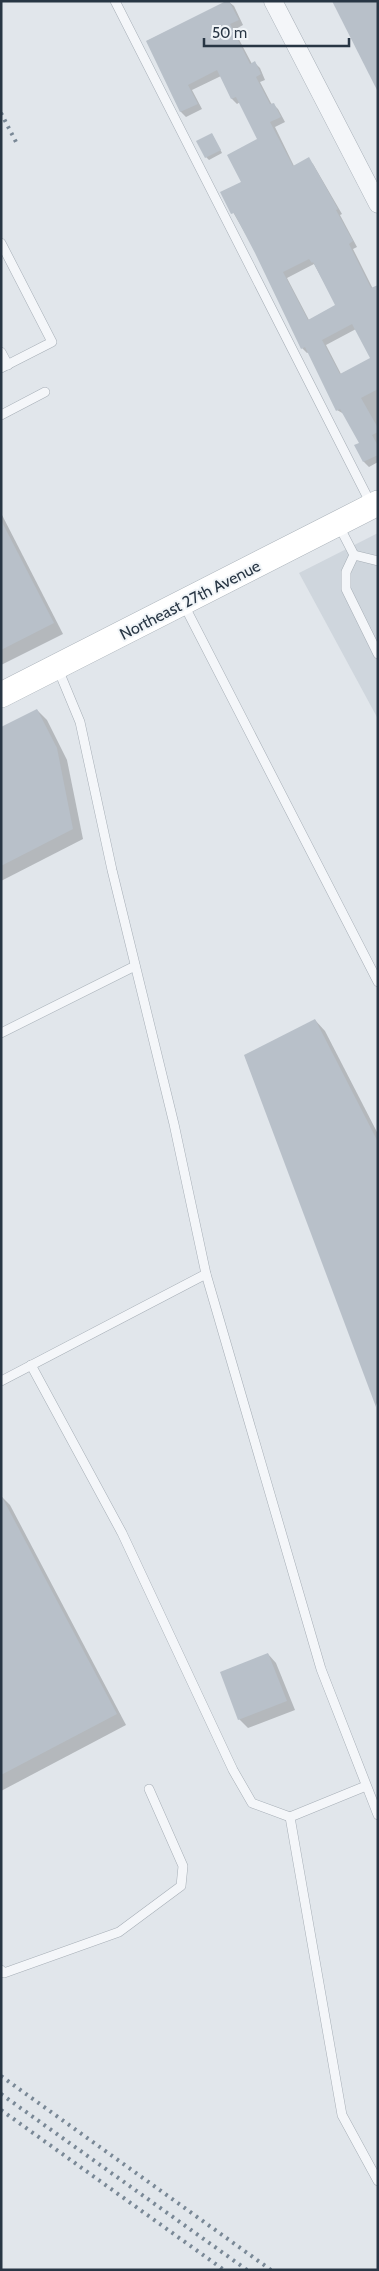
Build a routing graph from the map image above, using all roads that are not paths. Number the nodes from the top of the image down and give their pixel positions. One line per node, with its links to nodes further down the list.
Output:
1 (115, 1): 9 (lane)
2 (273, 1): 3 (street)
3 (378, 204)
4 (1, 243): 6 (lane)
5 (1, 352): 6 (lane)
6 (5, 366)
7 (45, 392): 8 (lane)
8 (1, 415)
9 (375, 505): 10 (street, Northeast 27th Avenue)
10 (338, 524): 11 (lane); 13 (street, Northeast 27th Avenue)
11 (354, 555): 12 (lane); 14 (lane)
12 (378, 561)
13 (183, 603): 15 (street, Northeast 27th Avenue); 18 (lane)
14 (378, 654)
15 (57, 666): 16 (street, Northeast 27th Avenue); 17 (lane)
16 (1, 695)
17 (135, 966): 19 (lane); 20 (lane)
18 (378, 982)
19 (1, 1033)
20 (206, 1274): 21 (lane); 23 (lane)
21 (31, 1365): 22 (lane); 26 (lane)
22 (1, 1380)
23 (366, 1786): 25 (lane); 26 (lane)
24 (149, 1788): 27 (lane)
25 (378, 1815)
26 (290, 1817): 28 (lane)
27 (1, 1970)
28 (378, 2181)

